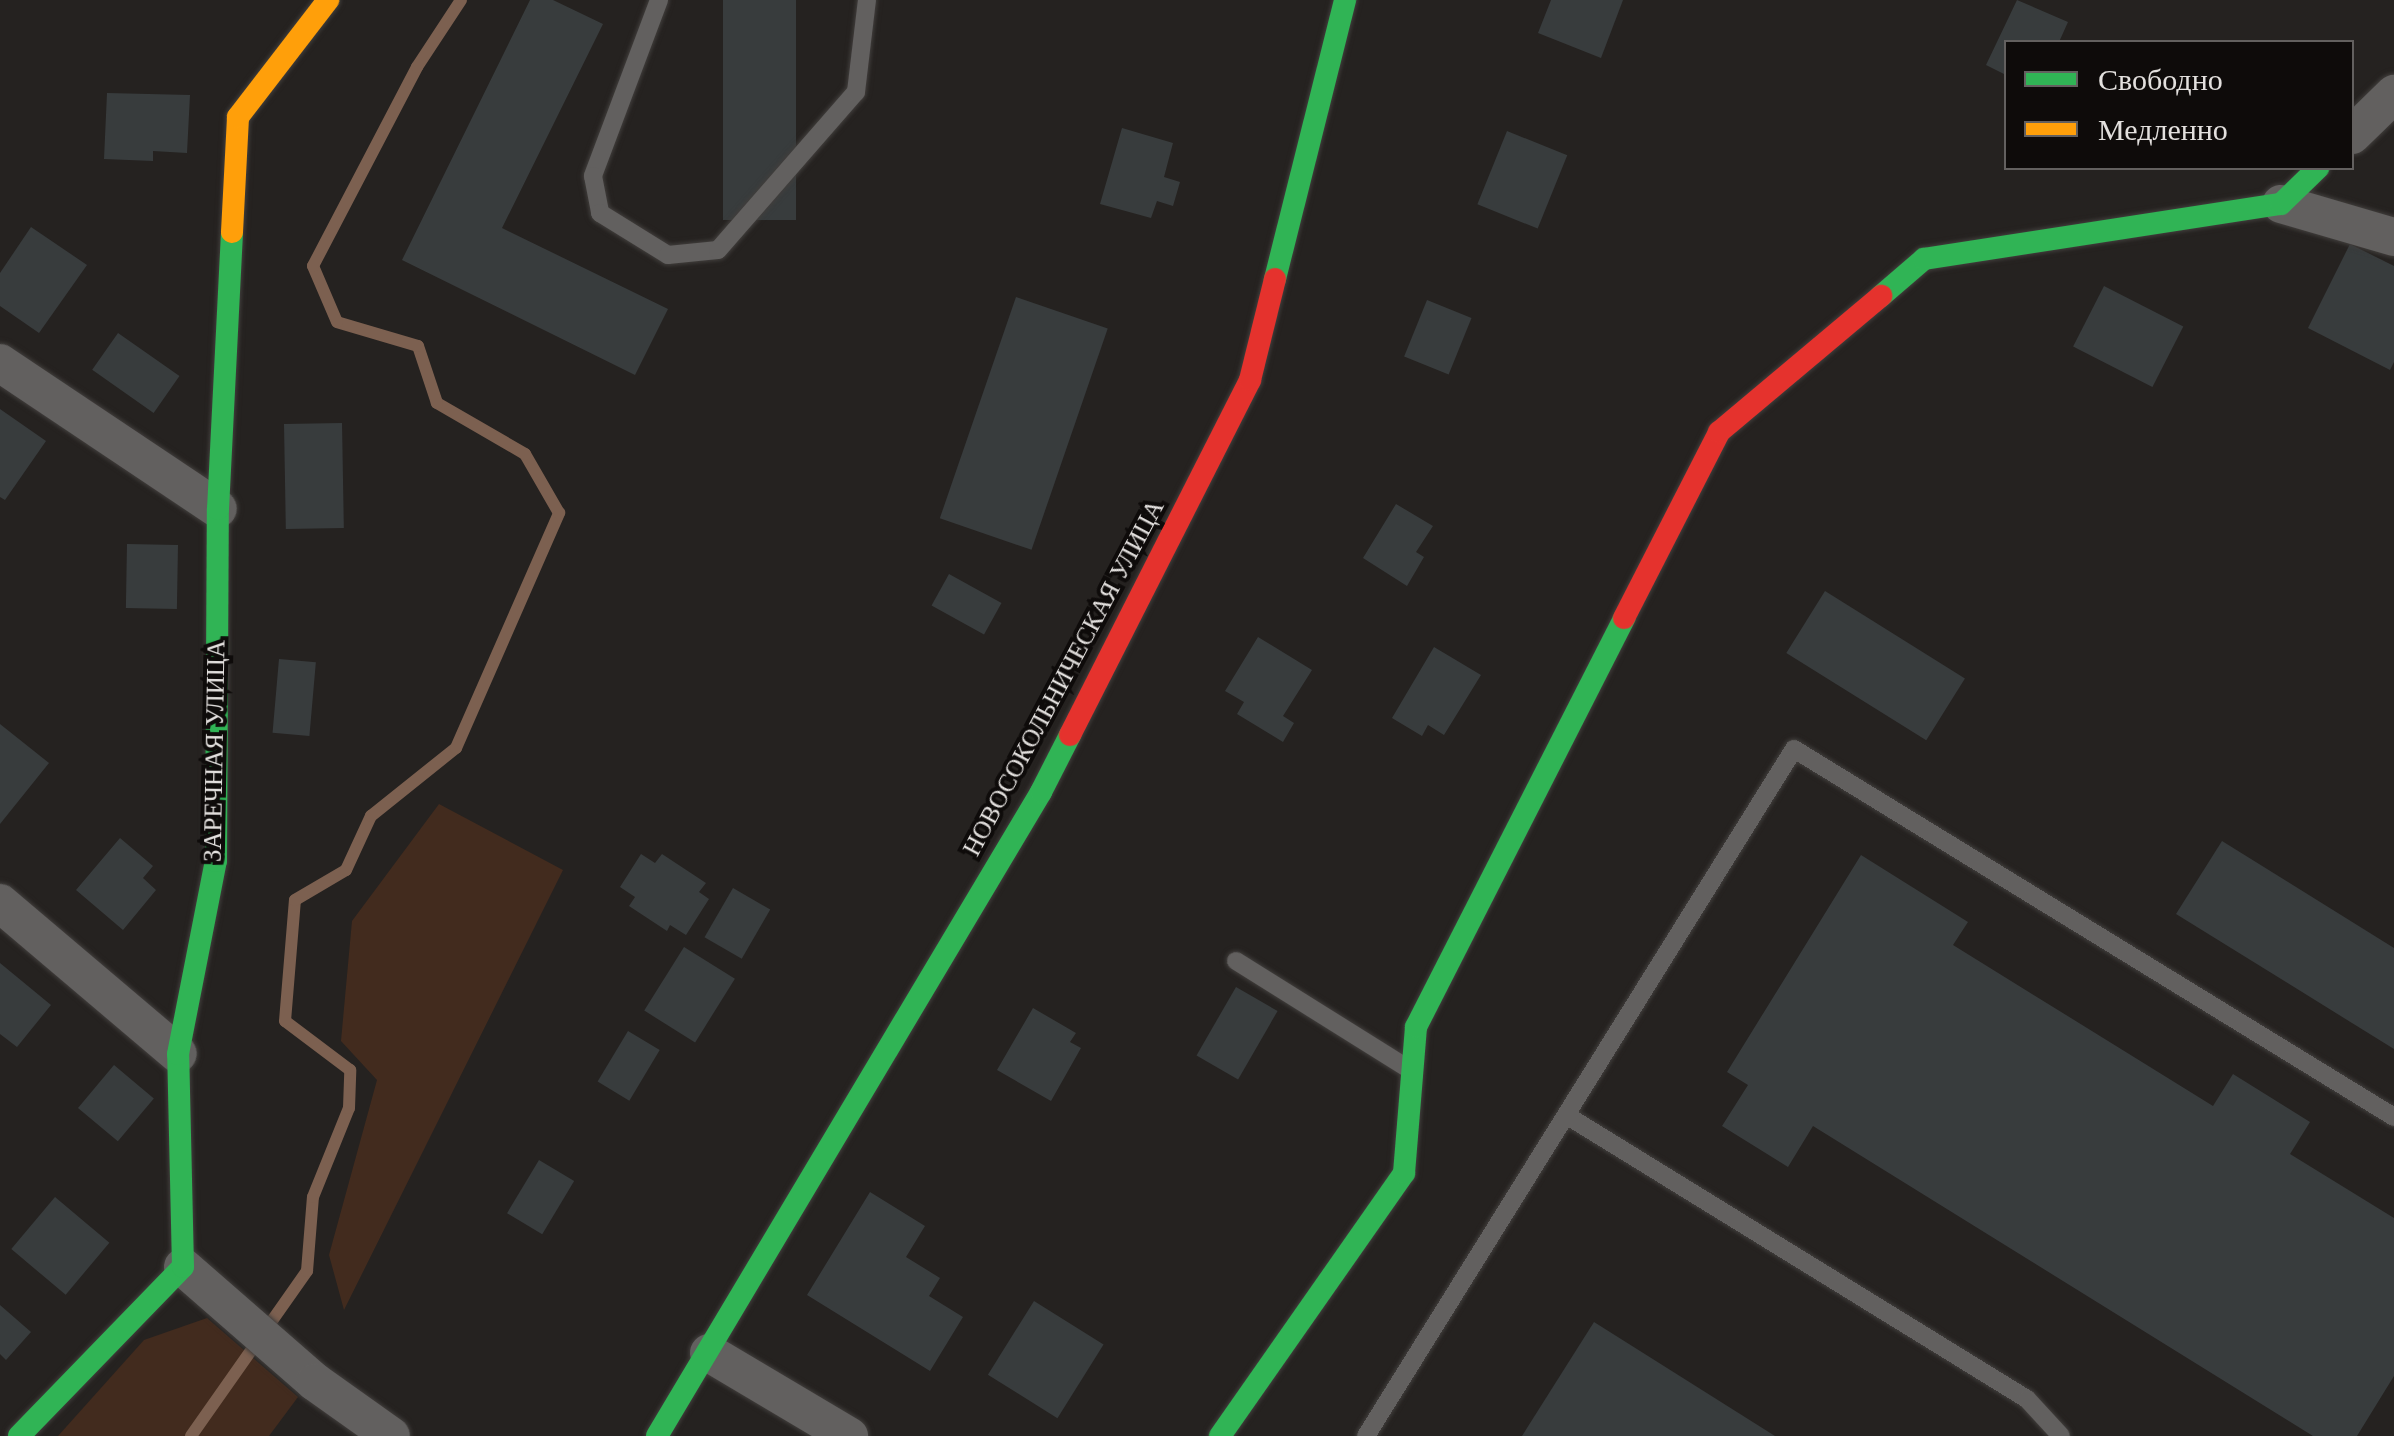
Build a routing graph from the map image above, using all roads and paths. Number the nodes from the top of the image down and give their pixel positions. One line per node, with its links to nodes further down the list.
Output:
1 (659, 0): 2 (lane)
2 (866, 0)
3 (1346, 0): 19 (street, НОВОСОКОЛЬНИЧЕСКАЯ УЛИЦА)
4 (308, 7): 11 (street, ЗАРЕЧНАЯ УЛИЦА)
5 (2394, 94): 6 (street)
6 (2354, 133)
7 (2316, 170): 8 (street)
8 (2281, 204): 9 (street); 15 (street)
9 (2394, 237)
10 (0, 363): 11 (street)
11 (218, 509): 14 (street, ЗАРЕЧНАЯ УЛИЦА)
12 (0, 903): 14 (street)
13 (1236, 962): 15 (lane)
14 (178, 1054): 18 (street, ЗАРЕЧНАЯ УЛИЦА)
15 (1412, 1071): 24 (street)
16 (1566, 1115): 17 (lane); 25 (lane); 26 (lane)
17 (2394, 1116)
18 (183, 1267): 20 (street); 21 (street)
19 (709, 1354): 22 (street, НОВОСОКОЛЬНИЧЕСКАЯ УЛИЦА); 23 (street)
20 (20, 1436)
21 (392, 1436)
22 (657, 1436)
23 (849, 1436)
24 (1220, 1436)
25 (1366, 1436)
26 (2061, 1436)

